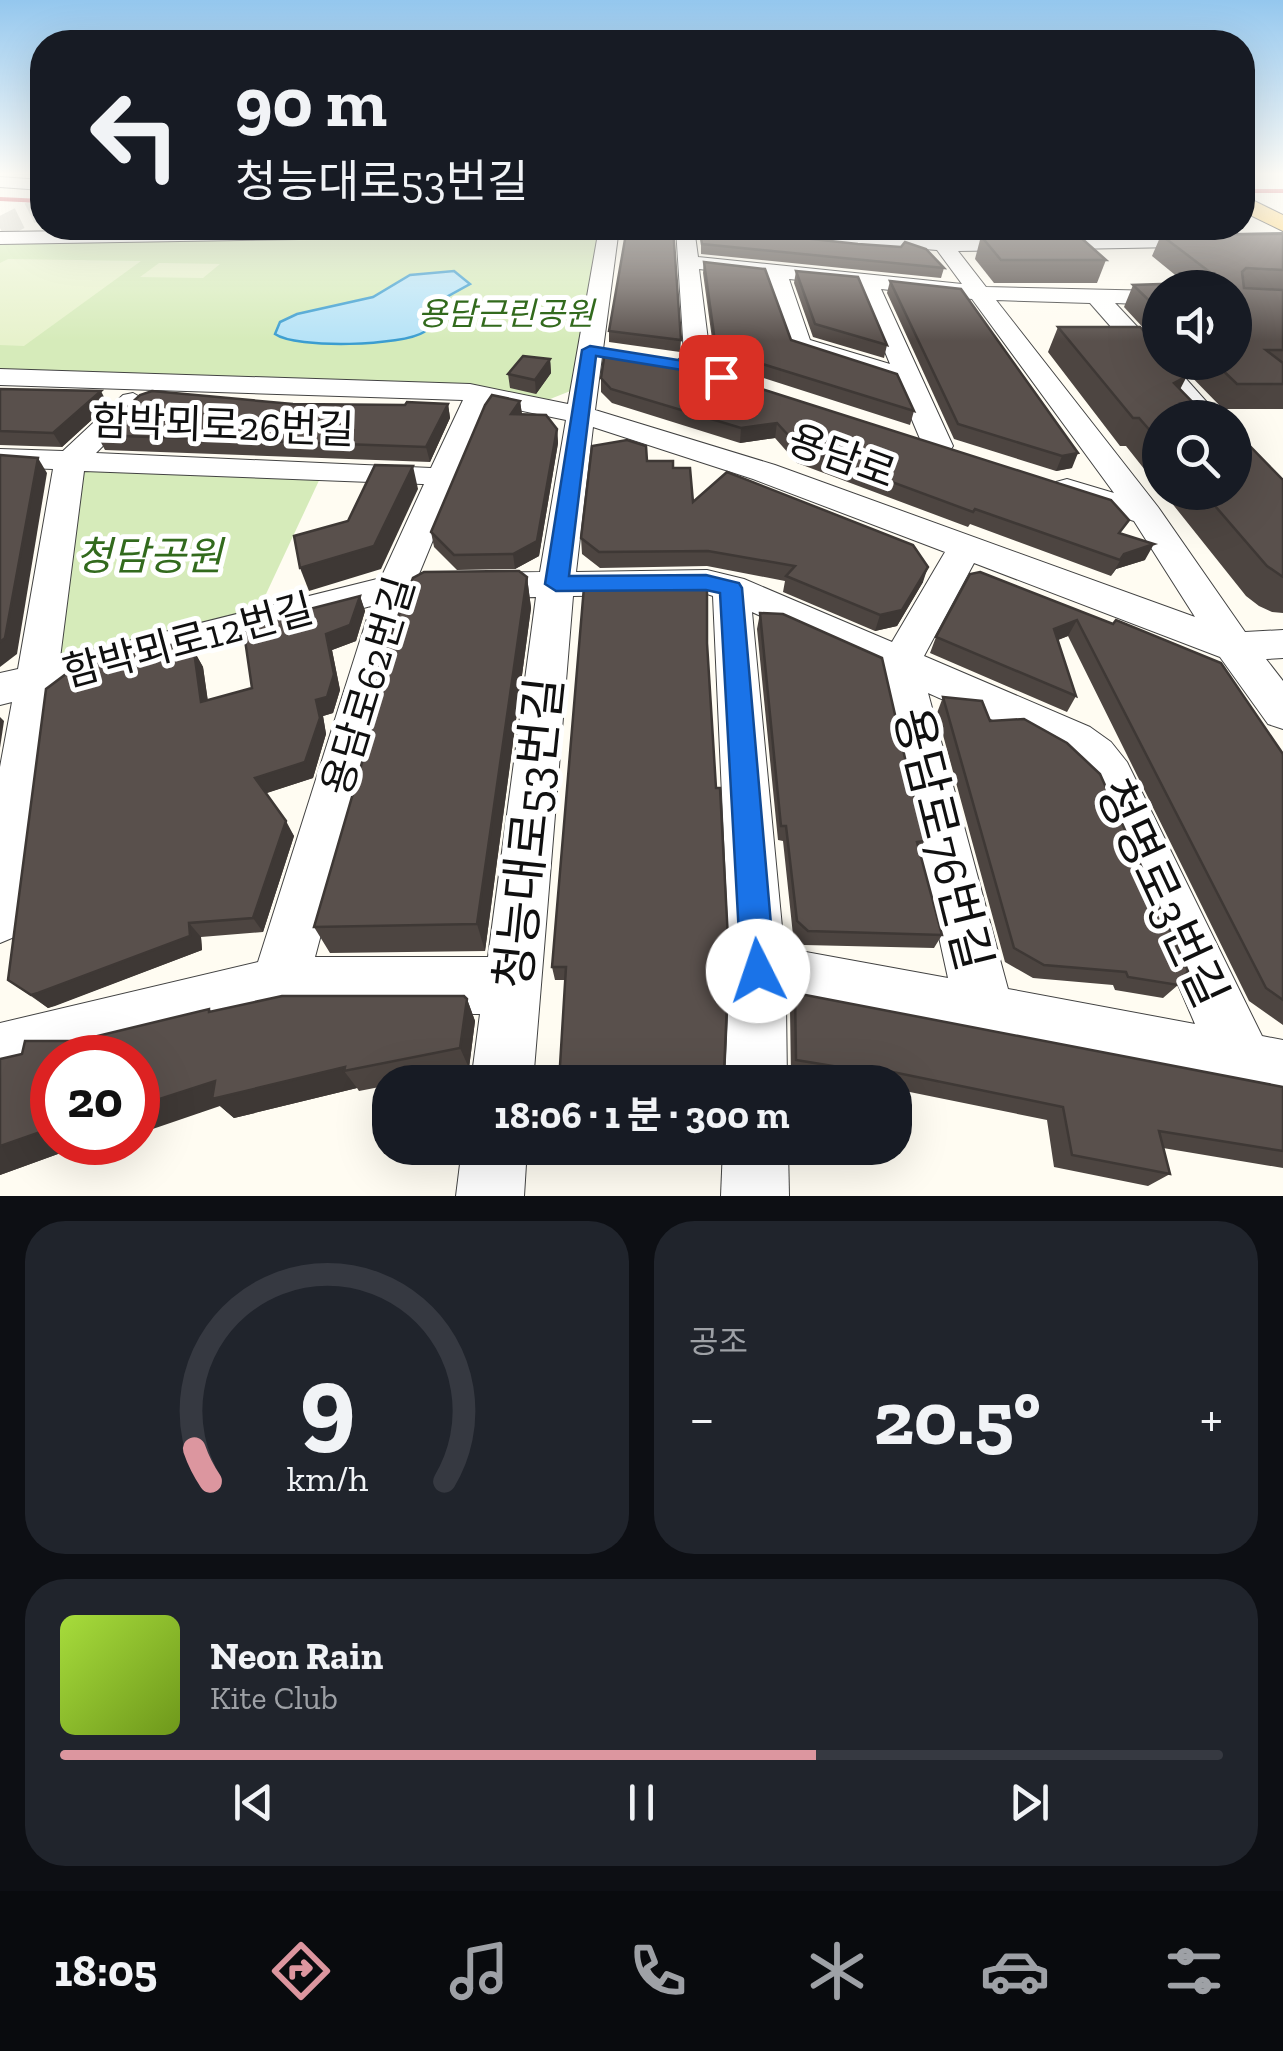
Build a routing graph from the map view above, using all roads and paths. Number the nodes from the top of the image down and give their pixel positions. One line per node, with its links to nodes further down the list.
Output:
1 (0, 238): 2 (street)
2 (30, 238)
3 (1283, 238): 4 (street)
4 (1255, 239)
5 (609, 240): 25 (street, 청능대로53번길)
6 (687, 240): 11 (street)
7 (882, 240): 10 (street)
8 (1193, 240): 9 (street)
9 (1148, 241): 10 (street)
10 (944, 245): 14 (street)
11 (690, 262): 12 (street); 18 (street)
12 (776, 272): 13 (street); 21 (street)
13 (866, 282): 14 (street); 21 (street)
14 (980, 293): 15 (street); 33 (street)
15 (1096, 296): 16 (street); 24 (street)
16 (1142, 297)
17 (649, 359): 18 (street)
18 (684, 366): 20 (street)
19 (0, 377): 22 (street, 용담로)
20 (721, 377)
21 (906, 378): 27 (street)
22 (153, 382): 23 (street, 용담로); 30 (street)
23 (478, 394): 25 (street, 용담로); 31 (street, 용담로62번길)
24 (1191, 400)
25 (578, 414): 34 (street, 용담로); 35 (street, 청능대로53번길)
26 (901, 435): 27 (street)
27 (938, 446): 29 (street)
28 (0, 458): 30 (street, 함박뫼로26번길)
29 (974, 458)
30 (70, 461): 31 (street, 함박뫼로26번길); 41 (street)
31 (443, 476): 36 (street, 용담로62번길)
32 (1047, 482): 33 (street)
33 (1146, 514): 39 (street)
34 (965, 547): 39 (street, 용담로); 40 (street, 용담로76번길)
35 (556, 584): 36 (street, 함박뫼로12번길); 37 (street); 45 (street, 청능대로53번길)
36 (395, 587): 41 (street, 함박뫼로12번길); 46 (street, 용담로62번길)
37 (731, 588): 40 (street, 용담로76번길); 44 (street)
38 (1283, 644): 39 (street, 용담로)
39 (1234, 647): 42 (street)
40 (900, 664): 47 (street, 용담로76번길); 51 (street, 청명로3번길)
41 (18, 684): 43 (street)
42 (1283, 712)
43 (0, 917)
44 (758, 971): 47 (street, 청명로3번길); 50 (street)
45 (512, 985): 46 (street); 49 (street, 청능대로53번길)
46 (279, 986): 48 (street)
47 (985, 1014): 51 (street, 청명로3번길)
48 (0, 1053)
49 (504, 1065)
50 (756, 1065)
51 (1263, 1067)
52 (493, 1165): 54 (street)
53 (756, 1165): 55 (street)
54 (490, 1196)
55 (755, 1196)

